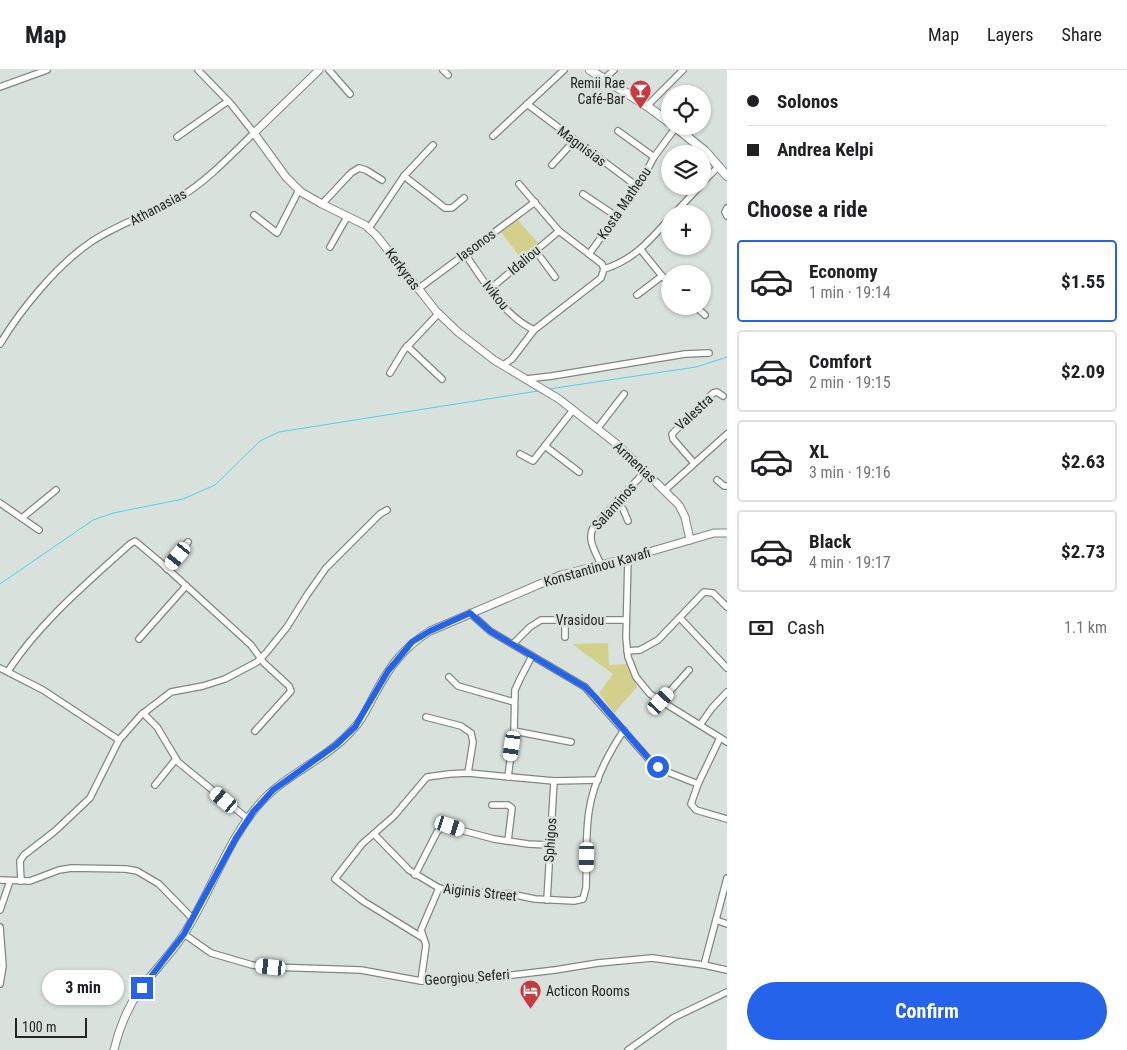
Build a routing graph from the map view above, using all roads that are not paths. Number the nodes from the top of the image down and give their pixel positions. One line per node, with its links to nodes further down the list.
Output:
1 (47, 70): 12 (street)
2 (198, 70): 14 (street)
3 (319, 70): 19 (street, Athanasias)
4 (329, 70): 13 (street)
5 (443, 70): 10 (street)
6 (564, 70): 15 (street)
7 (590, 70): 11 (main road)
8 (614, 70): 11 (street)
9 (683, 70): 16 (street)
10 (448, 75)
11 (604, 79): 16 (main road)
12 (0, 87)
13 (350, 94)
14 (228, 101): 19 (street); 23 (street)
15 (527, 104): 22 (street); 24 (street, Magnisias)
16 (648, 106): 17 (main road)
17 (661, 116)
18 (618, 131): 26 (street)
19 (254, 133): 35 (street, Kerkyras); 64 (street, Athanasias)
20 (667, 135): 26 (street, Kosta Matheou)
21 (685, 135): 28 (main road)
22 (493, 136)
23 (177, 137)
24 (574, 141): 27 (street); 34 (street, Magnisias)
25 (432, 145): 30 (street)
26 (654, 158): 34 (street, Kosta Matheou)
27 (552, 166)
28 (719, 166): 29 (street); 31 (main road)
29 (711, 174)
30 (404, 176): 38 (street); 47 (street)
31 (727, 176)
32 (382, 180): 40 (street)
33 (519, 184): 39 (street)
34 (638, 187): 44 (street, Kosta Matheou)
35 (299, 190): 40 (street, Kerkyras); 43 (street)
36 (583, 194): 44 (street)
37 (692, 195): 41 (street)
38 (464, 198)
39 (535, 202): 49 (street); 53 (street, Iasonos)
40 (322, 204): 46 (street, Kerkyras)
41 (682, 205)
42 (727, 208): 45 (street)
43 (254, 215)
44 (616, 216): 54 (street, Kosta Matheou)
45 (727, 216)
46 (347, 217): 47 (street, Kerkyras); 50 (street)
47 (368, 228): 59 (street, Kerkyras)
48 (661, 228): 52 (street)
49 (559, 231): 51 (street, Idaliou); 54 (street)
50 (330, 247)
51 (535, 250): 57 (street); 60 (street, Idaliou)
52 (641, 250): 55 (street); 56 (street)
53 (464, 254): 59 (street, Iasonos); 60 (street, Ivikou)
54 (589, 254): 55 (street)
55 (604, 269): 63 (street)
56 (661, 275)
57 (555, 277)
58 (661, 277): 61 (street)
59 (418, 289): 62 (street, Kerkyras)
60 (490, 289): 63 (street, Ivikou)
61 (637, 295)
62 (439, 313): 65 (street); 67 (street, Kerkyras)
63 (534, 330): 67 (street)
64 (0, 344)
65 (408, 346): 68 (street); 69 (street)
66 (709, 353): 70 (street)
67 (503, 365): 70 (street, Kerkyras)
68 (390, 374)
69 (442, 379)
70 (528, 380): 73 (street, Kerkyras)
71 (624, 394): 75 (street)
72 (723, 396): 79 (street, Valestra)
73 (559, 399): 74 (street, Armenias)
74 (573, 410): 75 (street, Armenias); 77 (street)
75 (597, 429): 85 (street, Armenias)
76 (727, 434): 79 (street)
77 (545, 446): 78 (street); 80 (street)
78 (520, 454)
79 (694, 463): 85 (street)
80 (579, 472)
81 (641, 476): 86 (street, Salaminos)
82 (717, 480): 83 (street)
83 (727, 486)
84 (56, 490): 89 (street)
85 (665, 490): 93 (street, Armenias)
86 (616, 502): 90 (street); 96 (street, Salaminos)
87 (0, 503): 89 (street)
88 (387, 510): 109 (street)
89 (22, 518): 91 (street)
90 (628, 521)
91 (39, 530)
92 (727, 533): 93 (street, Konstantinou Kavafi)
93 (690, 540): 95 (street, Konstantinou Kavafi)
94 (188, 542): 97 (street)
95 (628, 558): 96 (street, Konstantinou Kavafi); 103 (street)
96 (601, 565): 100 (street, Konstantinou Kavafi)
97 (167, 568): 98 (street); 113 (street)
98 (186, 586): 105 (street); 109 (street)
99 (727, 608): 101 (street)
100 (470, 613): 106 (street); 137 (street, Konstantinou Kavafi)
101 (680, 618): 107 (street); 111 (street)
102 (565, 620): 103 (street, Vrasidou); 104 (street); 106 (street, Vrasidou)
103 (626, 620): 107 (street)
104 (565, 637)
105 (139, 639)
106 (514, 644): 108 (street)
107 (627, 652): 116 (street)
108 (532, 656): 117 (street); 121 (street)
109 (260, 658): 118 (street); 122 (street)
110 (0, 668): 113 (street)
111 (727, 668)
112 (689, 670): 116 (street)
113 (8, 671): 125 (street)
114 (448, 677): 117 (street)
115 (727, 692): 120 (street)
116 (661, 701): 120 (street)
117 (514, 702): 123 (street)
118 (143, 713): 125 (street); 128 (street)
119 (426, 717): 129 (street)
120 (700, 725): 124 (street)
121 (624, 730): 131 (street); 133 (street)
122 (255, 731)
123 (514, 731): 126 (street); 130 (street)
124 (720, 738): 127 (street); 133 (street)
125 (119, 740): 145 (street)
126 (571, 742)
127 (727, 742)
128 (176, 759): 134 (street); 137 (street)
129 (468, 773): 130 (street); 138 (street)
130 (508, 777): 132 (street)
131 (598, 780): 132 (street); 147 (street, Aiginis Street)
132 (554, 781): 140 (street, Sphigos)
133 (698, 784): 136 (street)
134 (155, 785)
135 (492, 805): 139 (street)
136 (727, 818)
137 (248, 819): 149 (street, Konstantinou Kavafi)
138 (374, 834): 141 (street, Aiginis Street); 154 (street)
139 (508, 842): 140 (street); 141 (street)
140 (549, 845): 147 (street, Sphigos)
141 (415, 874): 146 (street, Aiginis Street)
142 (727, 878): 150 (street)
143 (0, 880): 144 (street)
144 (10, 880): 145 (street); 148 (street)
145 (21, 881): 149 (street)
146 (438, 888): 147 (street, Aiginis Street); 154 (street)
147 (547, 900)
148 (0, 910)
149 (192, 918): 153 (street, Konstantinou Kavafi)
150 (716, 920): 151 (street); 155 (street)
151 (727, 924)
152 (0, 927): 158 (street)
153 (184, 934): 157 (street, Georgiou Seferi); 160 (street, Konstantinou Kavafi)
154 (423, 938): 157 (street)
155 (704, 965): 156 (street, Georgiou Seferi); 157 (street, Georgiou Seferi)
156 (727, 970)
157 (421, 981)
158 (0, 984)
159 (727, 992): 161 (street)
160 (114, 1050)
161 (628, 1050)

